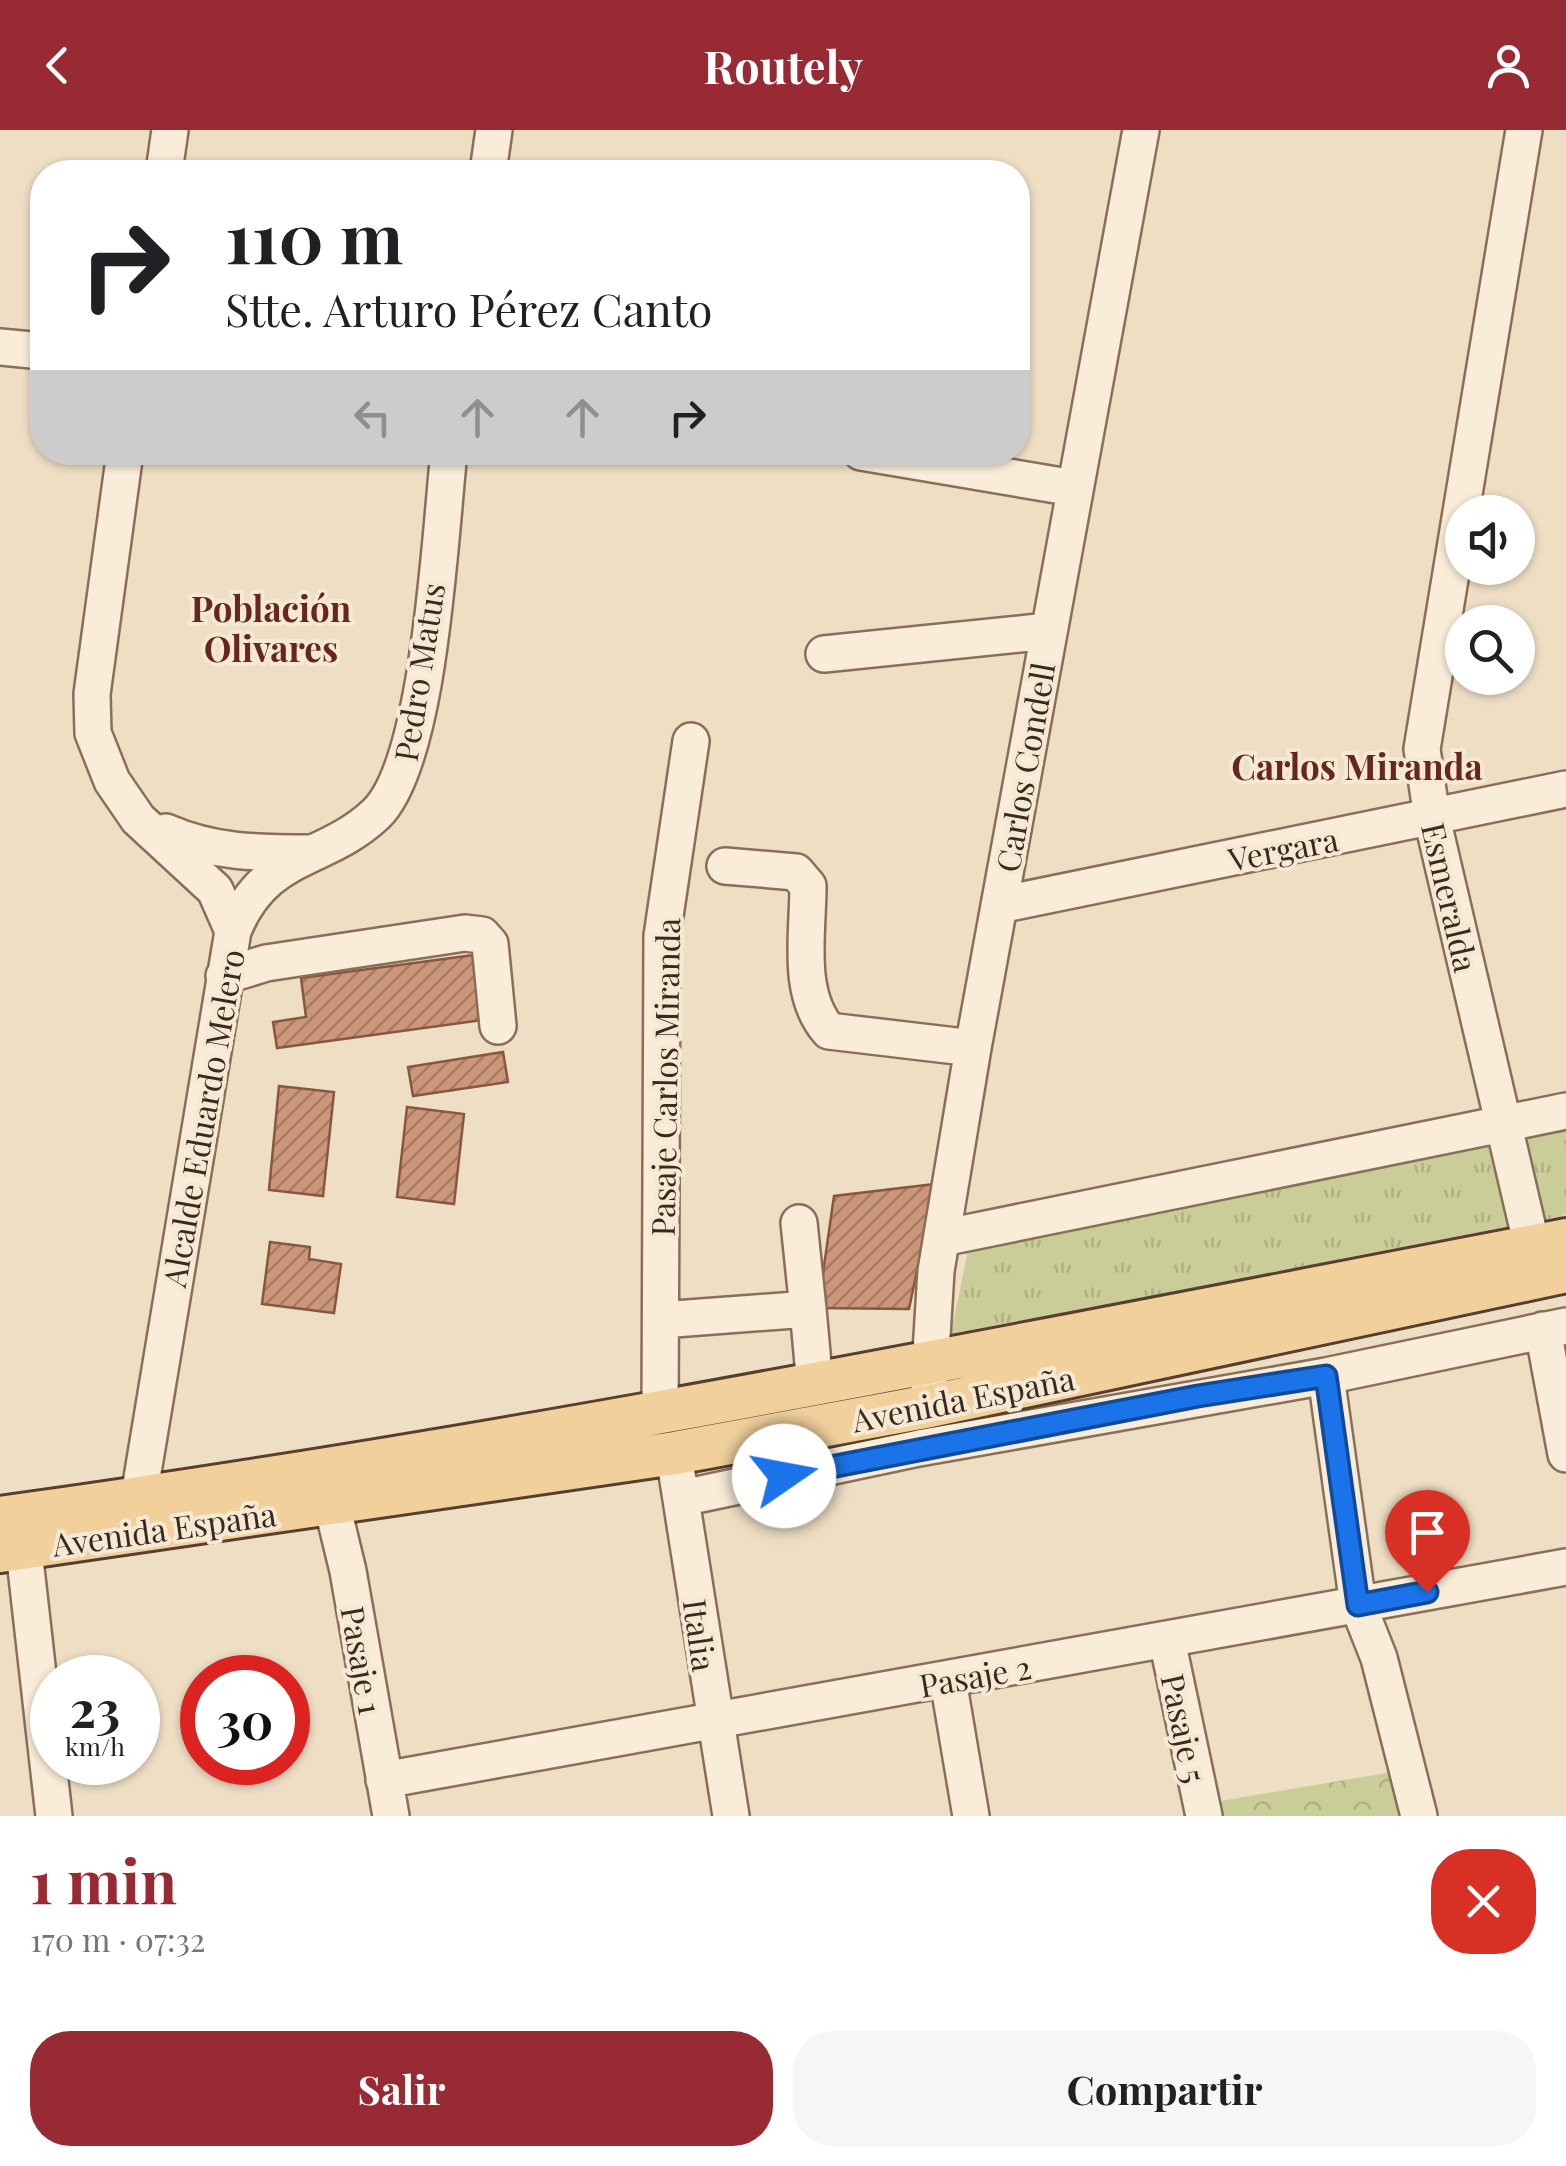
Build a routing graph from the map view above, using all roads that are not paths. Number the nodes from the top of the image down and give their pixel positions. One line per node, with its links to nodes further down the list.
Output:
1 (170, 130): 5 (street)
2 (494, 130): 6 (street)
3 (1141, 130): 12 (street, Carlos Condell)
4 (1524, 130): 17 (street, Esmeralda)
5 (166, 160)
6 (490, 160)
7 (0, 346): 8 (street)
8 (30, 350)
9 (122, 465): 18 (street, Alcalde Eduardo Melero)
10 (448, 465): 19 (street, Pedro Matus)
11 (938, 465): 12 (street)
12 (1074, 488): 13 (street, Carlos Condell)
13 (1048, 632): 14 (street); 21 (street, Carlos Condell)
14 (824, 654)
15 (691, 741): 32 (street, Pasaje Carlos Miranda)
16 (1566, 789): 17 (street, Vergara)
17 (1432, 818): 21 (street, Vergara); 27 (street, Esmeralda)
18 (138, 819): 19 (street); 22 (street, Alcalde Eduardo Melero)
19 (309, 853): 22 (street, Pedro Matus)
20 (724, 866): 25 (street)
21 (999, 905): 25 (street, Carlos Condell)
22 (233, 932): 23 (street, Alcalde Eduardo Melero)
23 (224, 976): 24 (street); 41 (street, Alcalde Eduardo Melero)
24 (498, 1026)
25 (973, 1048): 29 (street, Carlos Condell)
26 (1566, 1111): 27 (street)
27 (1504, 1124): 29 (street); 30 (street, Esmeralda)
28 (799, 1223): 31 (street)
29 (942, 1238): 35 (street, Carlos Condell)
30 (1555, 1252): 35 (main road, Avenida España)
31 (808, 1309): 32 (street); 36 (street)
32 (661, 1320): 37 (street, Pasaje Carlos Miranda)
33 (1554, 1328): 34 (street, Avenida España); 38 (street)
34 (1326, 1376): 39 (street, Avenida España); 44 (street)
35 (929, 1385): 36 (main road, Avenida España); 37 (main road, Avenida España)
36 (814, 1386): 37 (main road, Avenida España)
37 (668, 1434): 39 (street, Italia); 40 (main road, Avenida España); 41 (main road, Avenida España)
38 (1566, 1454)
39 (682, 1498): 47 (street, Italia)
40 (332, 1504): 41 (main road, Avenida España); 48 (street, Pasaje 1)
41 (138, 1514): 42 (main road, Avenida España)
42 (11, 1533): 49 (street)
43 (1566, 1567): 44 (street, Pasaje 2)
44 (1358, 1605): 45 (street, Pasaje 2); 54 (street)
45 (1167, 1640): 46 (street, Pasaje 2); 53 (street, Pasaje 5)
46 (948, 1680): 47 (street, Pasaje 2); 52 (street)
47 (713, 1724): 48 (street, Pasaje 2); 51 (street, Italia)
48 (384, 1780): 50 (street, Pasaje 1)
49 (54, 1816)
50 (391, 1816)
51 (730, 1816)
52 (971, 1816)
53 (1204, 1816)
54 (1418, 1816)

